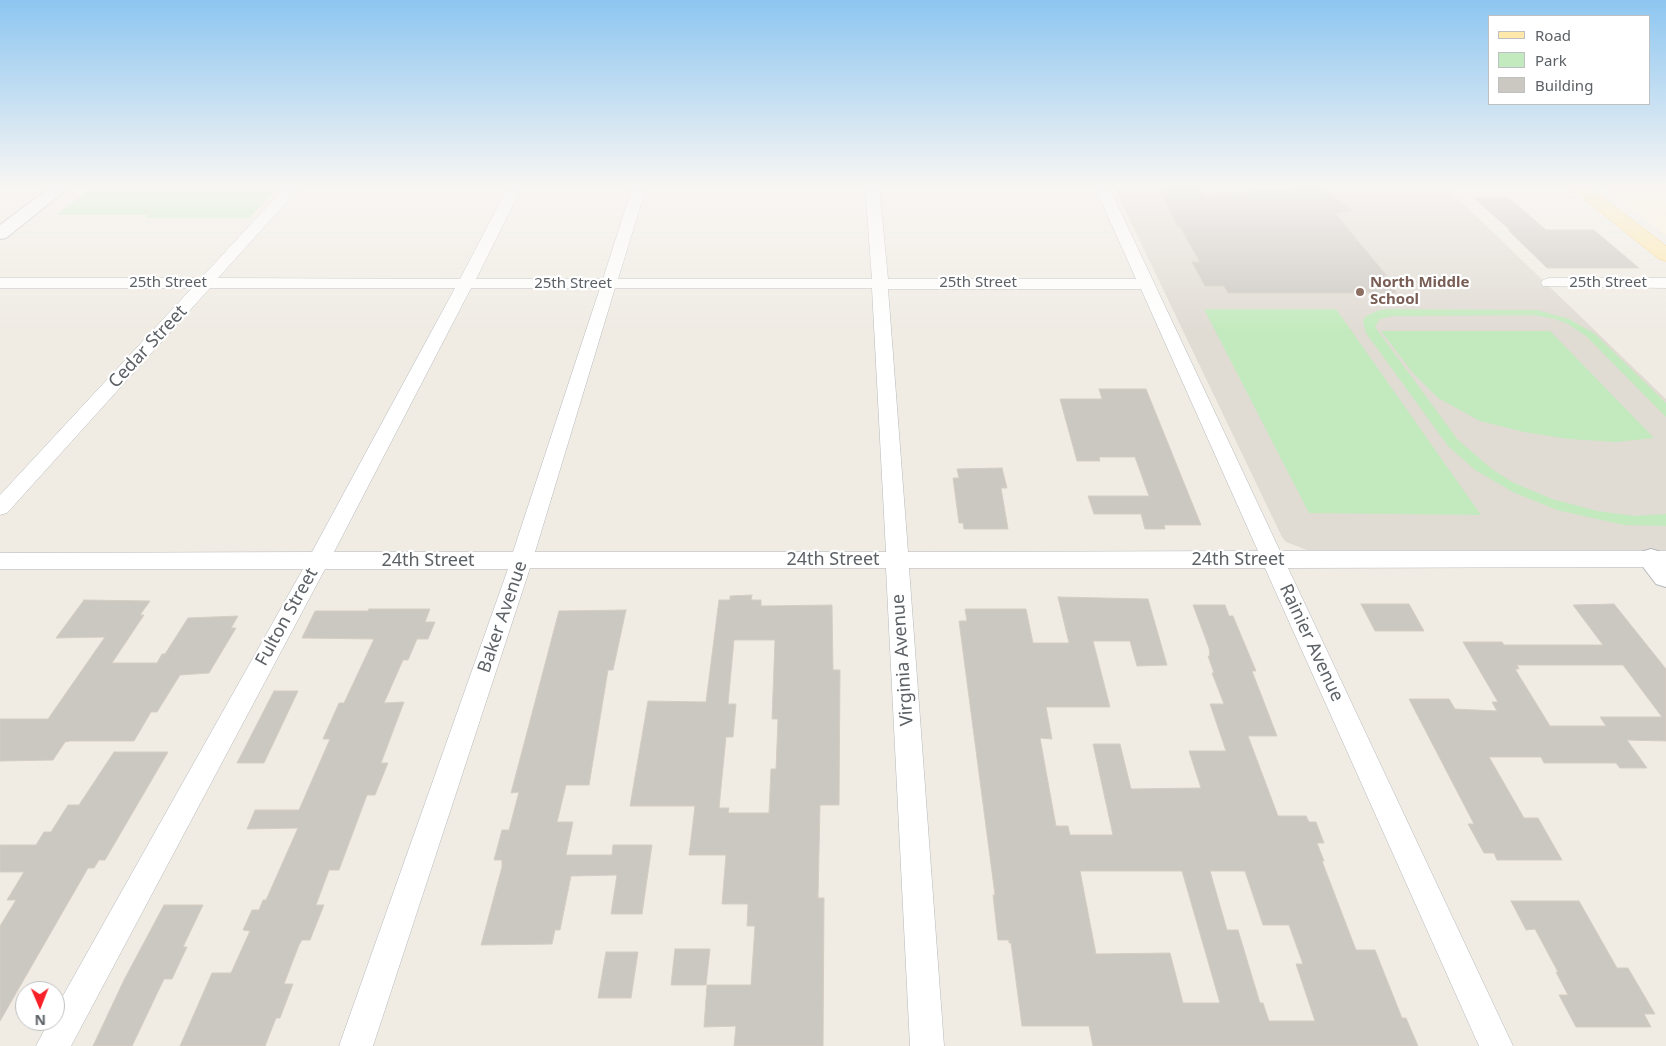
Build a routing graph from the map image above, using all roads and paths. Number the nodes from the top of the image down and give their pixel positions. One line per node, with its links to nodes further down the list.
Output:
1 (251, 234): 9 (street, Cedar Street)
2 (491, 234): 11 (street, Fulton Street)
3 (624, 234): 12 (street, Baker Avenue)
4 (876, 234): 10 (street, Virginia Avenue)
5 (1123, 234): 13 (street, Rainier Avenue)
6 (1639, 234): 7 (main road)
7 (1666, 255)
8 (0, 283): 9 (street, 25th Street)
9 (206, 283): 11 (street, 25th Street); 16 (street, Cedar Street)
10 (880, 283): 12 (street, 25th Street); 13 (street, 25th Street); 18 (street, Virginia Avenue)
11 (466, 284): 12 (street, 25th Street); 21 (street, Fulton Street)
12 (608, 284): 17 (street, Baker Avenue)
13 (1146, 284): 19 (street, Rainier Avenue)
14 (1549, 284): 15 (street, 25th Street)
15 (1666, 284)
16 (0, 508)
17 (522, 560): 18 (street, 24th Street); 21 (street, 24th Street); 24 (street, Baker Avenue)
18 (896, 560): 19 (street, 24th Street); 25 (street, Virginia Avenue)
19 (1273, 560): 22 (street, 24th Street); 26 (street, Rainier Avenue)
20 (0, 561): 21 (street, 24th Street)
21 (318, 561): 23 (street, Fulton Street)
22 (1661, 565)
23 (53, 1046)
24 (356, 1046)
25 (927, 1046)
26 (1496, 1046)

